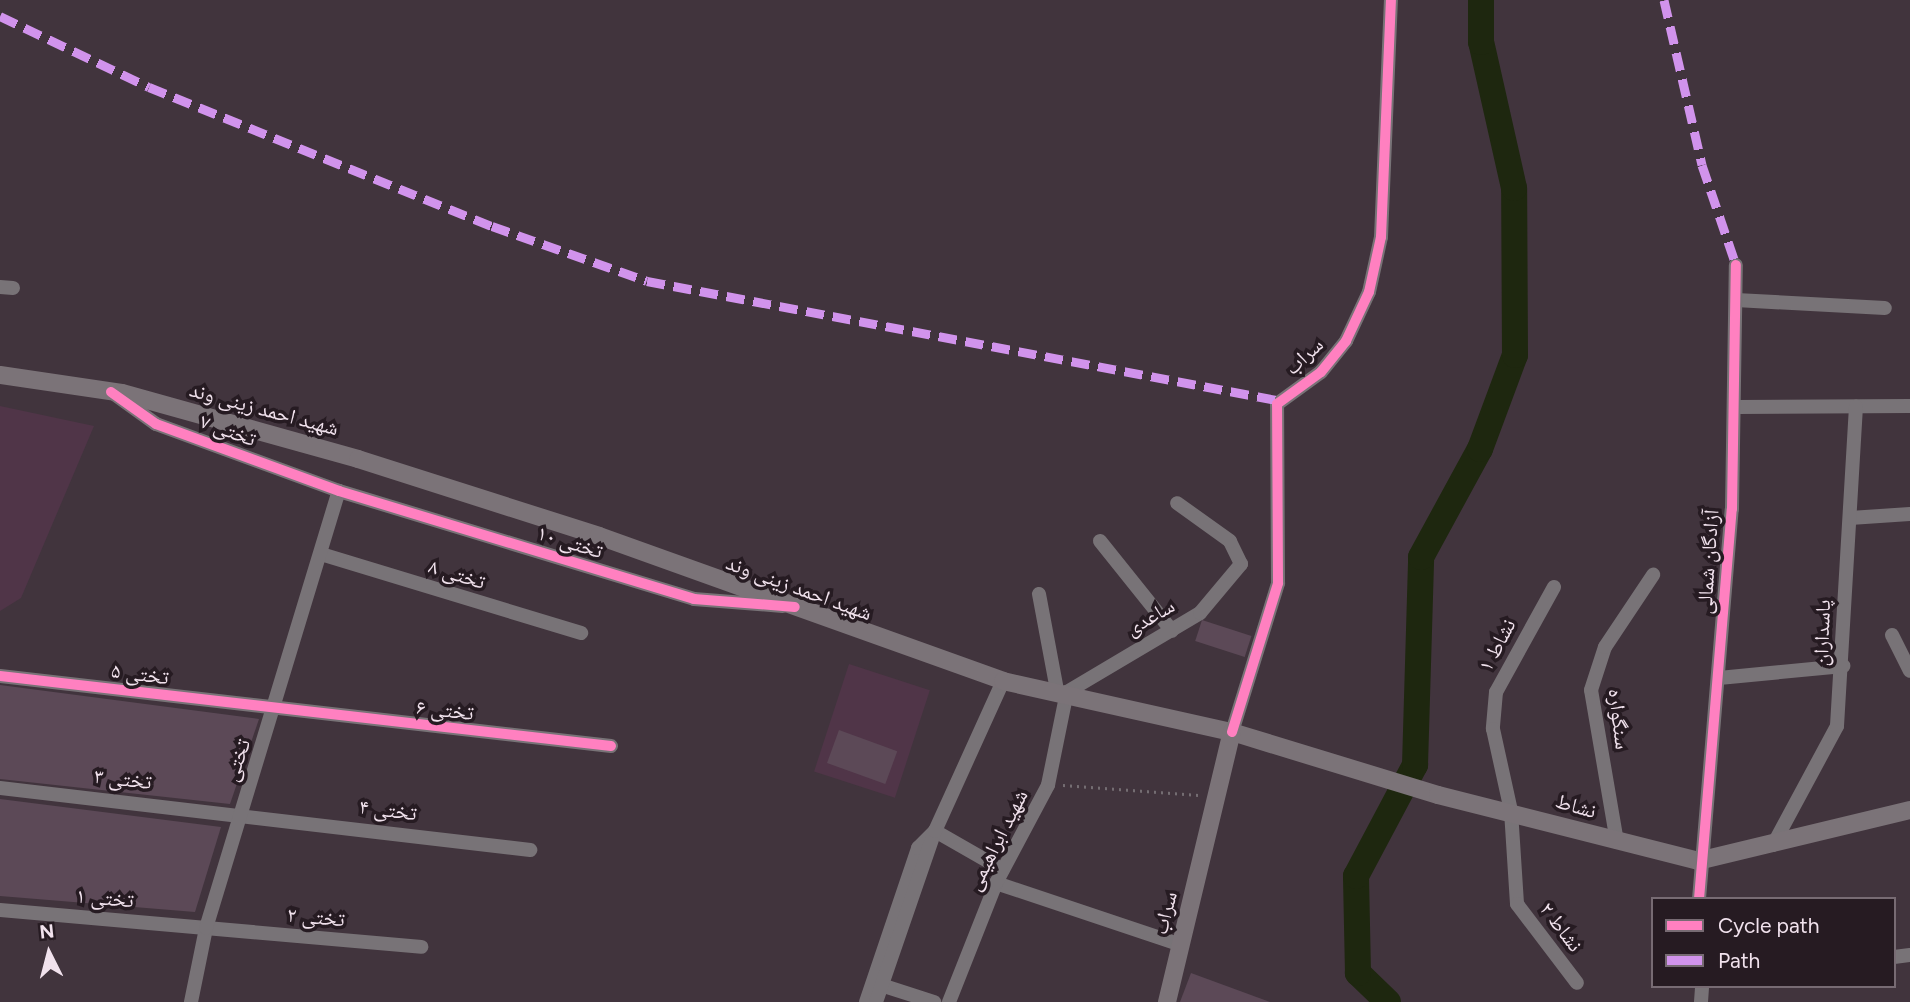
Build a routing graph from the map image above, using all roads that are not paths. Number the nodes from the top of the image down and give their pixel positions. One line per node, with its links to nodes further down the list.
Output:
1 (1391, 0): 30 (street, سراب)
2 (1736, 265): 3 (street, آزادگان شمالی)
3 (1736, 300): 4 (street); 8 (street, آزادگان شمالی)
4 (1885, 308)
5 (0, 375): 6 (main road, شهید احمد زینی وند)
6 (111, 392): 10 (street, تختی ۷); 19 (main road, شهید احمد زینی وند)
7 (1910, 406): 9 (street)
8 (1737, 407): 9 (street); 26 (street, آزادگان شمالی)
9 (1856, 407): 13 (street, پاسداران)
10 (339, 491): 15 (street, تختی); 19 (street, تختی ۱۰)
11 (1177, 503): 20 (street, ساعدی)
12 (1910, 514): 13 (street)
13 (1850, 518): 23 (street, پاسداران)
14 (1100, 541): 20 (street)
15 (321, 554): 21 (street, تختی ۸); 29 (street, تختی)
16 (1653, 575): 37 (street, سنگواره)
17 (1554, 587): 34 (street, نشاط ۱)
18 (1039, 594): 28 (street)
19 (795, 607): 27 (main road, شهید احمد زینی وند)
20 (1172, 631): 28 (street, ساعدی)
21 (581, 633)
22 (1892, 635): 24 (street)
23 (1843, 666): 26 (street); 38 (street, پاسداران)
24 (1910, 671)
25 (0, 676): 29 (street, تختی ۵)
26 (1719, 678): 40 (street, آزادگان شمالی)
27 (1003, 681): 28 (main road, شهید احمد زینی وند); 36 (street)
28 (1062, 691): 30 (main road, شهید احمد زینی وند); 41 (street, شهید ابراهیمی)
29 (276, 711): 31 (street, تختی ۶); 35 (street, تختی)
30 (1232, 732): 34 (main road, نشاط); 46 (main road, سراب)
31 (611, 746)
32 (0, 789): 35 (street, تختی ۳)
33 (1910, 810): 38 (main road, نشاط)
34 (1511, 811): 37 (main road, نشاط); 48 (street, نشاط ۲)
35 (241, 812): 39 (street, تختی ۴); 45 (street, تختی)
36 (935, 831): 41 (street); 49 (street); 51 (street)
37 (1617, 842): 40 (main road, نشاط)
38 (1773, 845): 40 (main road, نشاط)
39 (530, 850)
40 (1698, 860): 43 (street, آزادگان شمالی)
41 (1003, 870): 42 (street, شهید ابراهیمی)
42 (996, 883): 46 (street); 54 (street, شهید ابراهیمی)
43 (1699, 897)
44 (0, 910): 45 (street, تختی ۱)
45 (206, 928): 47 (street, تختی ۲); 50 (street, تختی)
46 (1181, 945): 55 (main road, سراب)
47 (421, 947)
48 (1577, 983)
49 (881, 985): 52 (street); 53 (street)
50 (191, 1002)
51 (866, 1002)
52 (876, 1002)
53 (934, 1002)
54 (949, 1002)
55 (1167, 1002)

